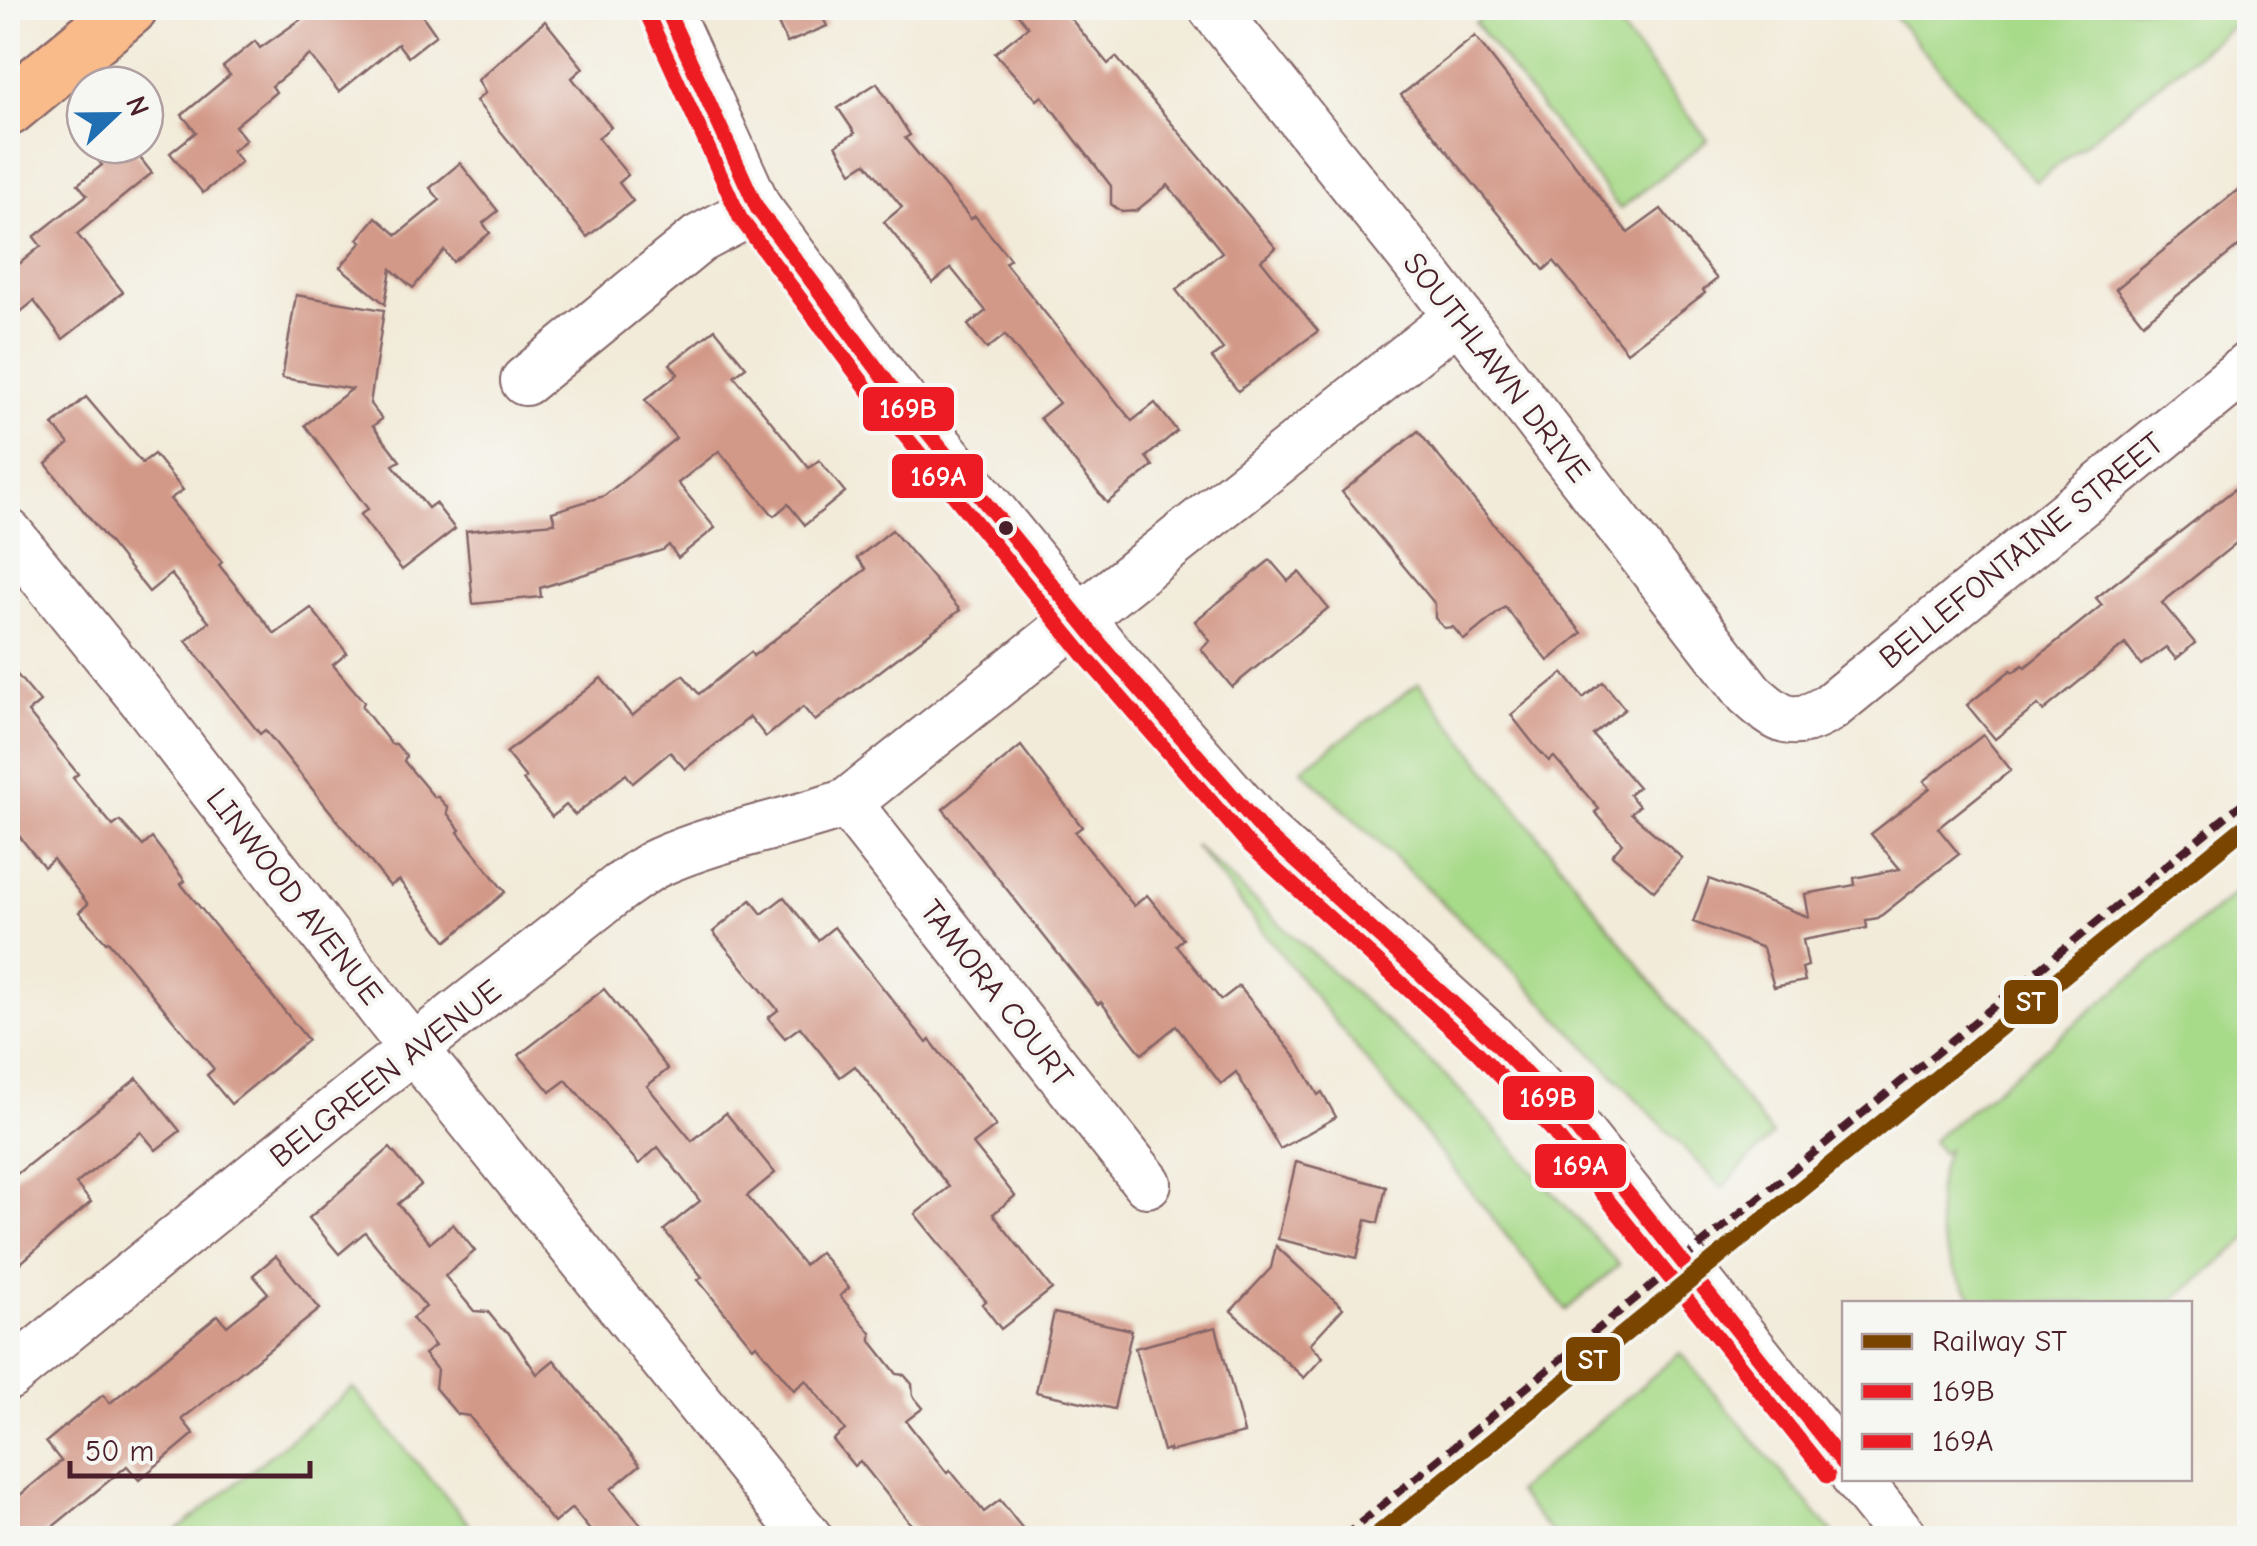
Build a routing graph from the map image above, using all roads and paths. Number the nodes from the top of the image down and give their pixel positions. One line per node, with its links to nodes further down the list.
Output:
1 (129, 8): 4 (main road)
2 (666, 8): 5 (street)
3 (1213, 8): 6 (street, SOUTHLAWN DRIVE)
4 (8, 108)
5 (758, 208): 8 (street); 10 (street)
6 (1458, 317): 10 (street, BELGREEN AVENUE); 11 (street, SOUTHLAWN DRIVE)
7 (2250, 365): 11 (street, BELLEFONTAINE STREET)
8 (525, 381)
9 (8, 533): 13 (street, LINWOOD AVENUE)
10 (1080, 620): 12 (street, BELGREEN AVENUE); 16 (street)
11 (1786, 720)
12 (847, 803): 13 (street, BELGREEN AVENUE); 14 (street, TAMORA COURT)
13 (414, 1048): 15 (street, BELGREEN AVENUE); 18 (street, LINWOOD AVENUE)
14 (1147, 1183)
15 (10, 1369)
16 (1842, 1461)
17 (1858, 1481): 19 (street)
18 (808, 1538)
19 (1904, 1538)

